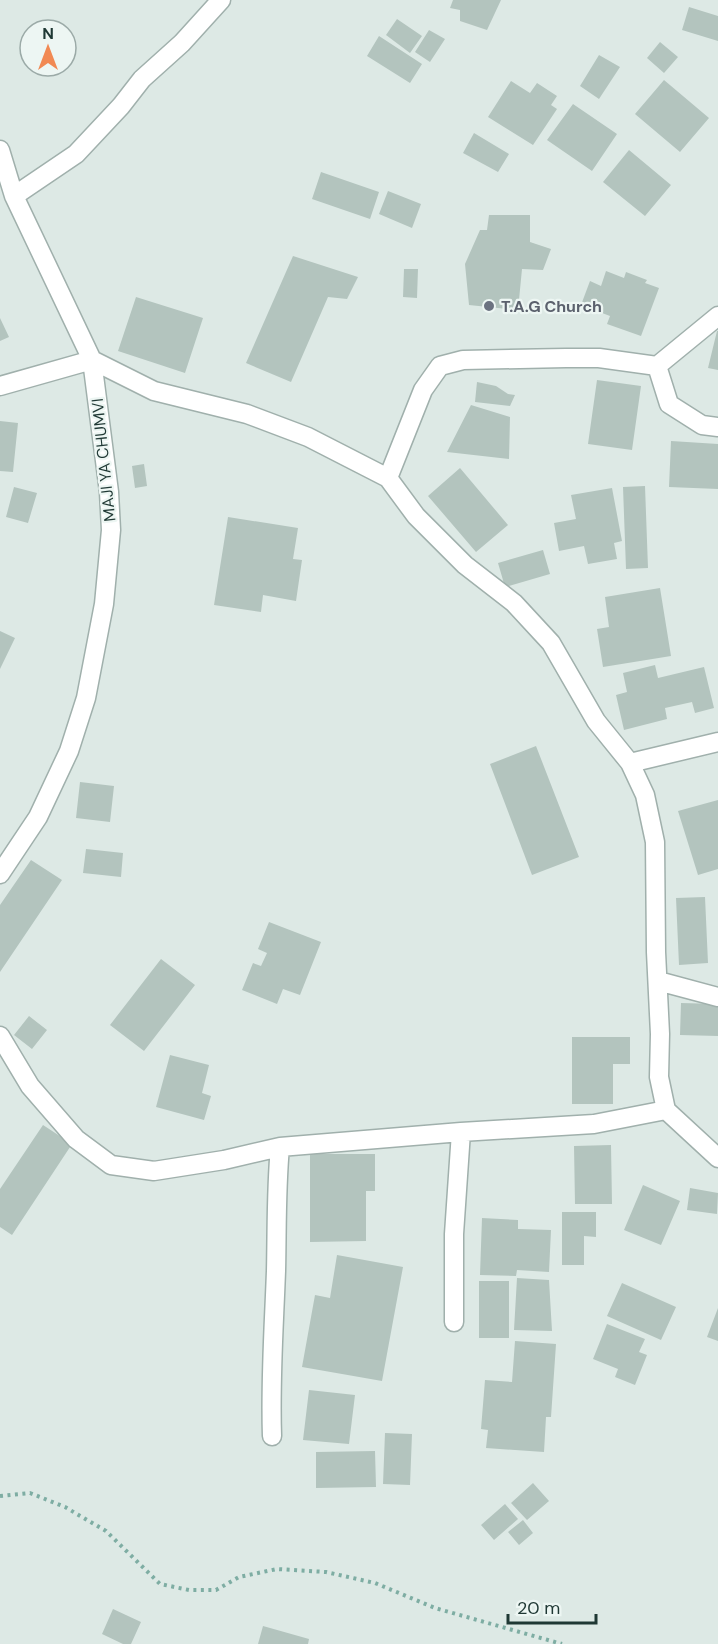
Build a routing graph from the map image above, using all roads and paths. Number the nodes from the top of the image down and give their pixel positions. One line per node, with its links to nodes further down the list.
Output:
1 (221, 0): 3 (street)
2 (0, 150): 3 (street, MAJI YA CHUMVI)
3 (14, 196): 5 (street, MAJI YA CHUMVI)
4 (718, 316): 6 (street)
5 (92, 360): 7 (street); 9 (street); 12 (street, MAJI YA CHUMVI)
6 (657, 366): 8 (street); 9 (street)
7 (0, 386)
8 (718, 427)
9 (388, 478): 11 (street)
10 (718, 742): 11 (street)
11 (630, 763): 13 (street)
12 (0, 874)
13 (657, 981): 14 (street); 16 (street)
14 (718, 997)
15 (0, 1036): 18 (street)
16 (666, 1110): 17 (street); 19 (street)
17 (460, 1132): 18 (street); 20 (street)
18 (280, 1147): 21 (street)
19 (718, 1158)
20 (454, 1322)
21 (272, 1436)
22 (0, 1496): 23 (path)
23 (562, 1644)

